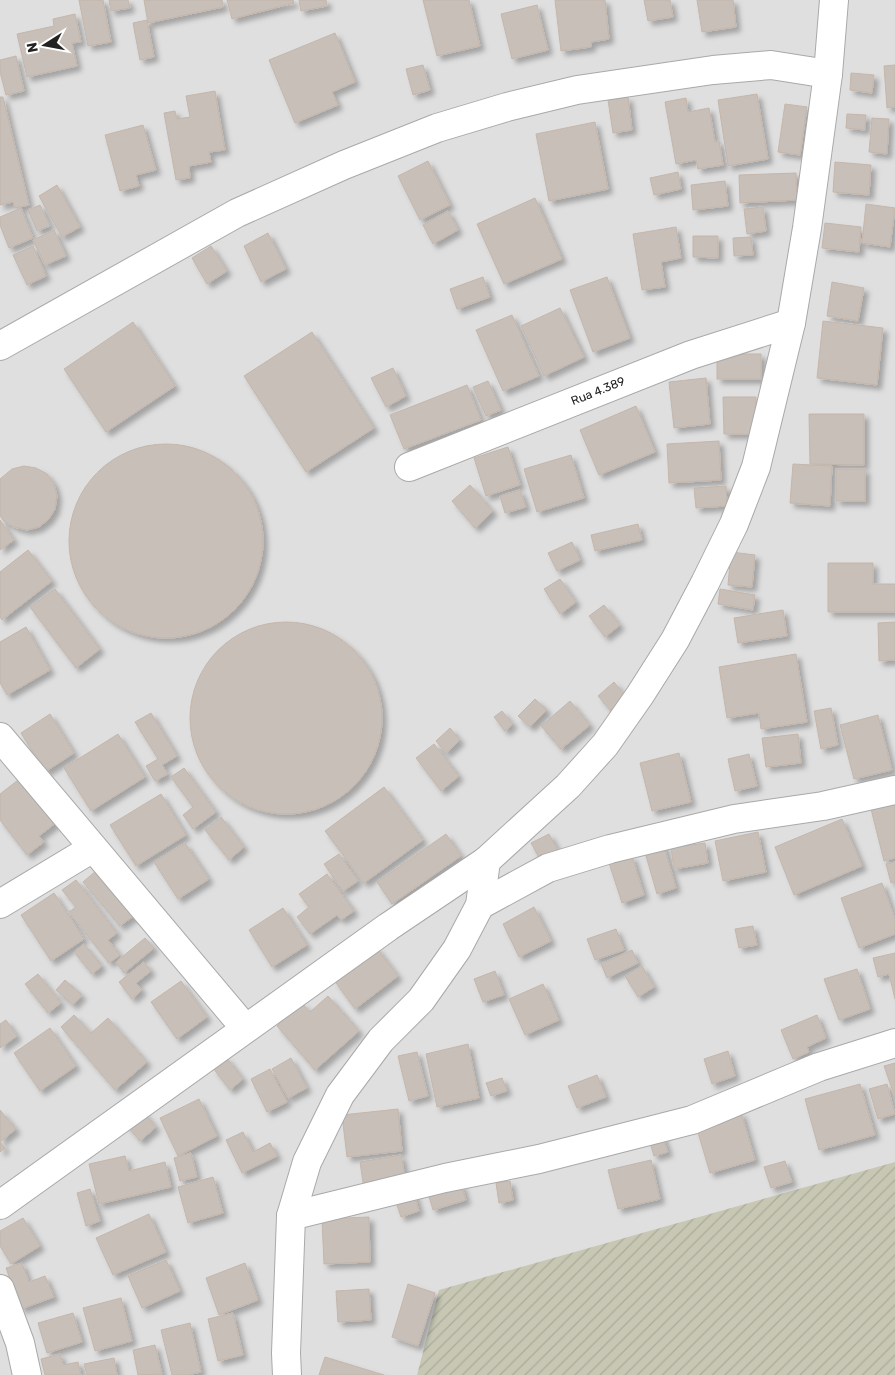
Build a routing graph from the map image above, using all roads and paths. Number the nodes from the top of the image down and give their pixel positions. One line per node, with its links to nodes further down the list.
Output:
1 (834, 0): 2 (street)
2 (828, 74): 3 (street); 4 (street)
3 (791, 324): 5 (street, Rua 4.389); 9 (street)
4 (0, 346)
5 (408, 467)
6 (0, 737): 8 (street)
7 (895, 790): 11 (street)
8 (93, 848): 10 (street); 12 (street)
9 (486, 861): 11 (street); 12 (street)
10 (0, 904)
11 (480, 905): 15 (street)
12 (246, 1028): 14 (street)
13 (895, 1043): 15 (street)
14 (0, 1205)
15 (291, 1216): 18 (street)
16 (0, 1289): 17 (street)
17 (28, 1375)
18 (287, 1375)

